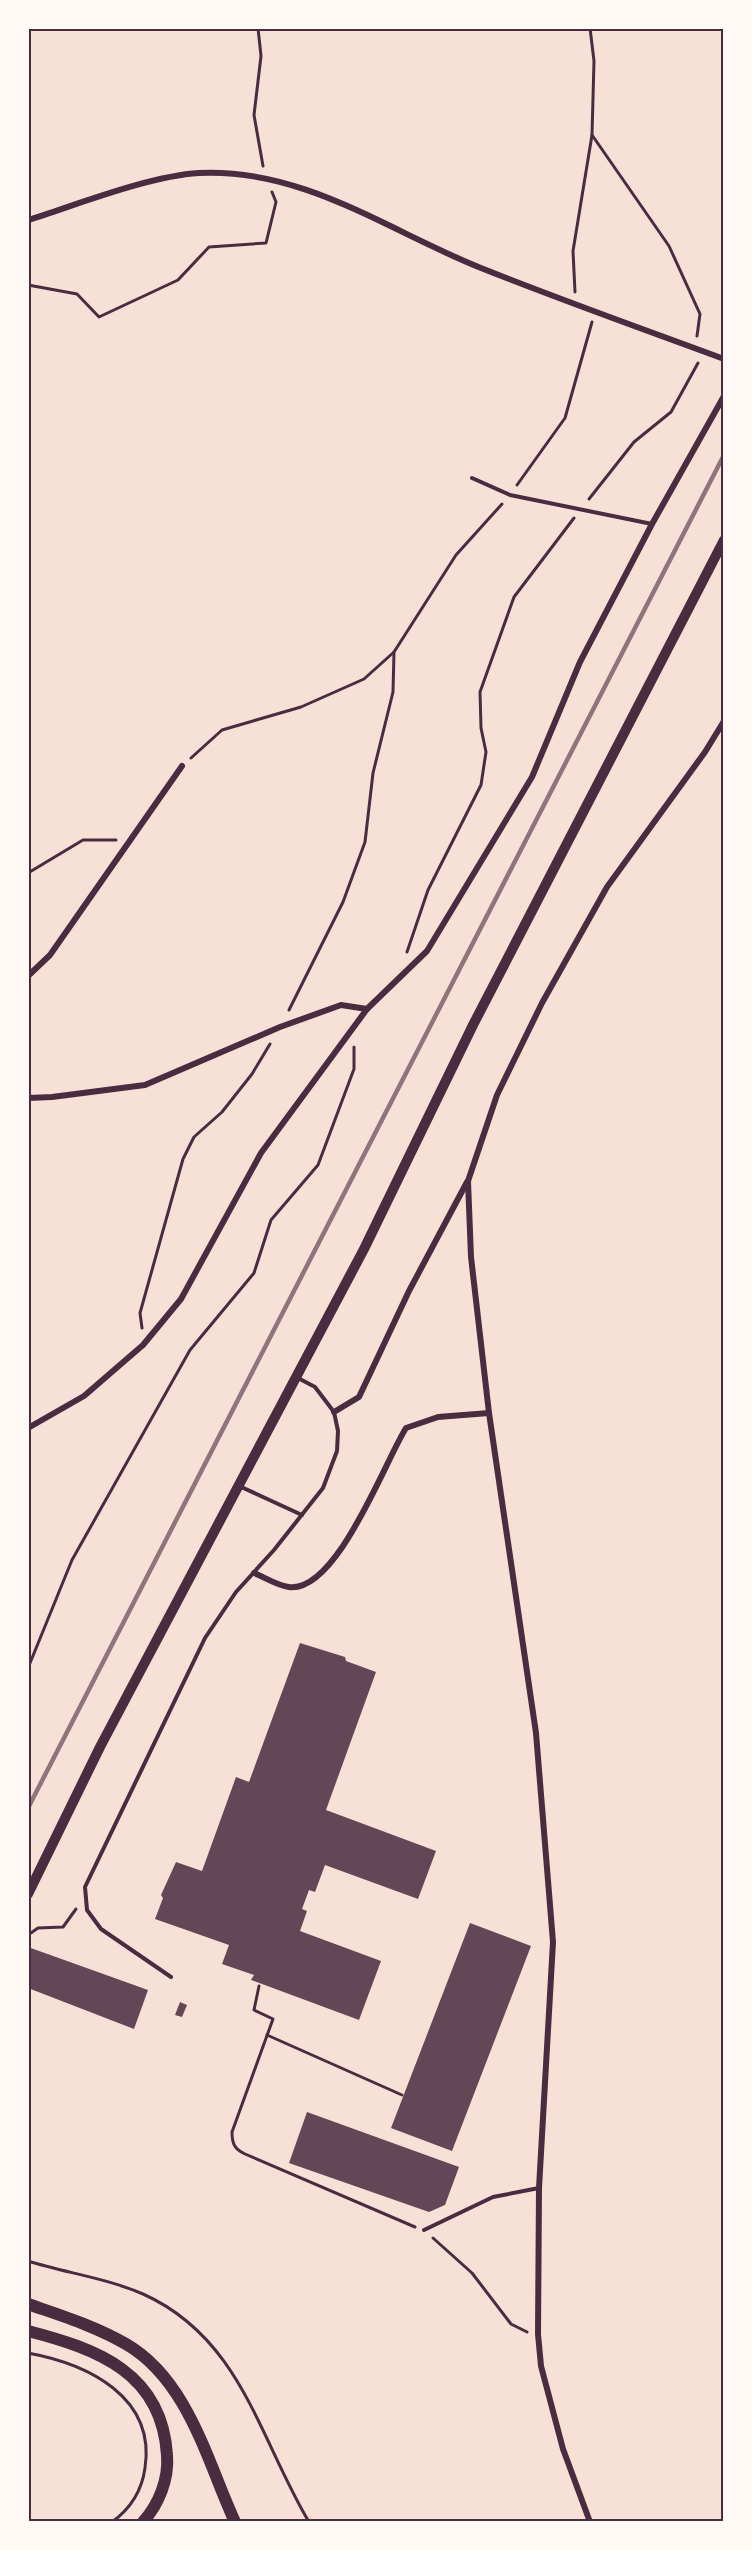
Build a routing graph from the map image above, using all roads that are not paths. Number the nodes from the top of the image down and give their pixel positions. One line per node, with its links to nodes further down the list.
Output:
1 (28, 220): 2 (street)
2 (723, 359)
3 (723, 396): 5 (street)
4 (472, 478): 5 (lane)
5 (652, 524): 10 (street)
6 (723, 540): 13 (main road)
7 (723, 721): 12 (street)
8 (182, 766): 9 (street)
9 (28, 976)
10 (367, 1009): 11 (street); 16 (street)
11 (28, 1098)
12 (468, 1181): 14 (street); 15 (street)
13 (297, 1377): 14 (lane); 17 (main road)
14 (334, 1412): 18 (lane)
15 (489, 1413): 19 (street); 22 (street)
16 (28, 1428)
17 (239, 1486): 18 (lane); 20 (main road)
18 (302, 1515): 19 (lane)
19 (254, 1573): 21 (lane)
20 (28, 1894)
21 (171, 1977)
22 (539, 2188): 23 (lane); 28 (street)
23 (424, 2230)
24 (28, 2304): 27 (main road)
25 (28, 2331): 26 (main road)
26 (143, 2522)
27 (235, 2522)
28 (590, 2522)

